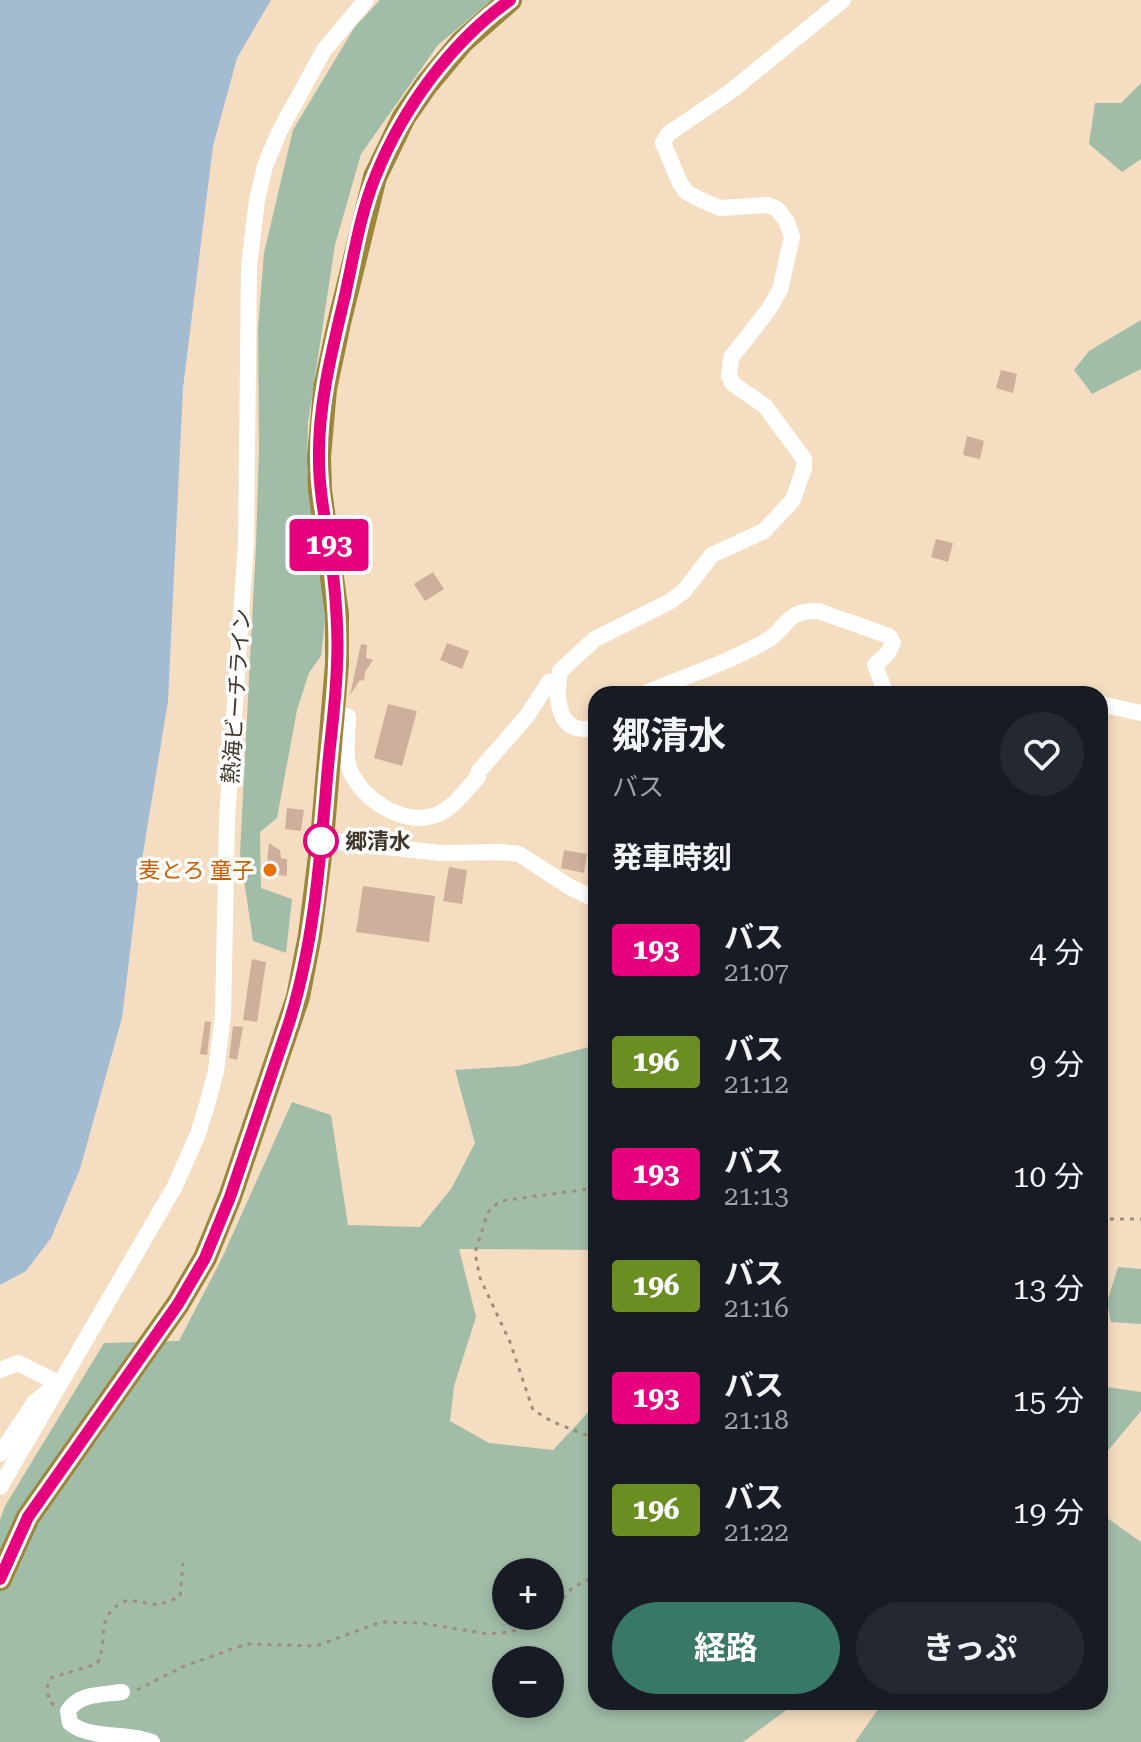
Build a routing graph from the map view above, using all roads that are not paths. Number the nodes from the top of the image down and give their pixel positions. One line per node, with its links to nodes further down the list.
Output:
1 (366, 0): 14 (street, 熱海ビーチライン)
2 (510, 0): 8 (highway)
3 (843, 0): 4 (street)
4 (558, 681): 8 (street); 10 (street)
5 (663, 686): 6 (street)
6 (883, 686)
7 (1108, 706): 9 (street)
8 (333, 711): 11 (highway)
9 (1141, 713)
10 (588, 727)
11 (322, 840): 12 (street); 17 (highway)
12 (588, 896)
13 (0, 1370): 14 (street)
14 (58, 1383): 15 (street, 熱海ビーチライン); 16 (street, 熱海ビーチライン)
15 (0, 1454)
16 (0, 1487)
17 (0, 1579)
18 (122, 1692): 19 (street)
19 (152, 1742)

